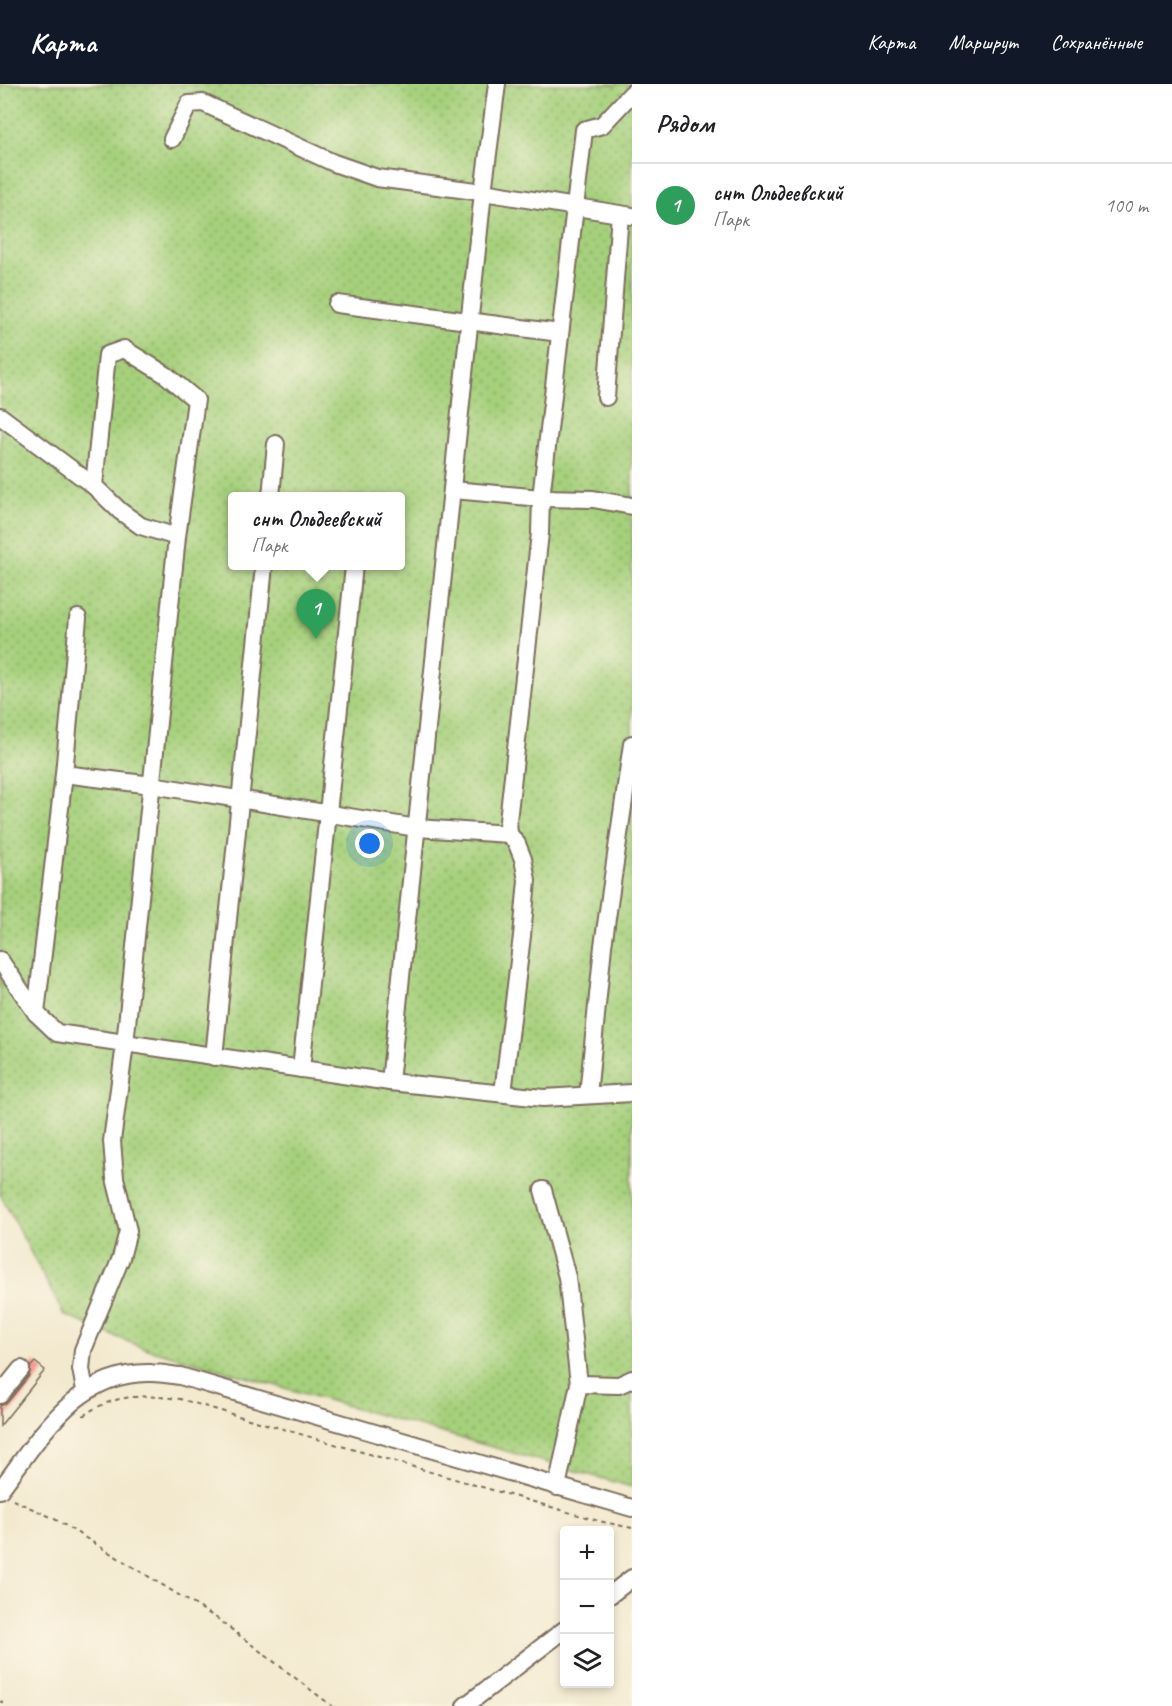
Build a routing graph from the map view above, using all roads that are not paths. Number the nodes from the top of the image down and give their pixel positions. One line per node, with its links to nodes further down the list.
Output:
1 (497, 84): 4 (street)
2 (632, 93): 5 (street)
3 (172, 139): 4 (street)
4 (483, 192): 5 (street); 8 (street)
5 (574, 206): 6 (street); 9 (street)
6 (626, 215): 10 (street)
7 (337, 304): 8 (street)
8 (470, 322): 9 (street); 14 (street)
9 (560, 333): 16 (street)
10 (606, 397)
11 (0, 416): 13 (street)
12 (276, 444): 15 (street)
13 (94, 486): 18 (street); 18 (street)
14 (453, 490): 16 (street); 27 (street)
15 (271, 492)
16 (541, 498): 17 (street); 28 (street)
17 (632, 506)
18 (177, 537): 24 (street)
19 (264, 570): 25 (street)
20 (354, 570): 26 (street)
21 (78, 618): 23 (street)
22 (632, 744): 37 (street)
23 (64, 774): 24 (street); 30 (street)
24 (152, 785): 25 (street); 31 (street)
25 (239, 800): 26 (street); 32 (street)
26 (327, 813): 27 (street); 33 (street)
27 (417, 828): 28 (street); 34 (street)
28 (509, 834): 35 (street)
29 (0, 960): 30 (street)
30 (36, 1013): 31 (street)
31 (125, 1044): 32 (street); 42 (street)
32 (214, 1057): 33 (street)
33 (301, 1069): 34 (street)
34 (390, 1082): 35 (street)
35 (503, 1093): 37 (street)
36 (632, 1093): 37 (street)
37 (588, 1095)
38 (543, 1190): 41 (street)
39 (21, 1369): 43 (street)
40 (632, 1379): 41 (street)
41 (579, 1384): 44 (street)
42 (85, 1390): 44 (street); 45 (street)
43 (0, 1395)
44 (557, 1487): 46 (street)
45 (5, 1494)
46 (632, 1508)
47 (632, 1578): 48 (street)
48 (614, 1591)
49 (560, 1633): 50 (street)
50 (465, 1706)

